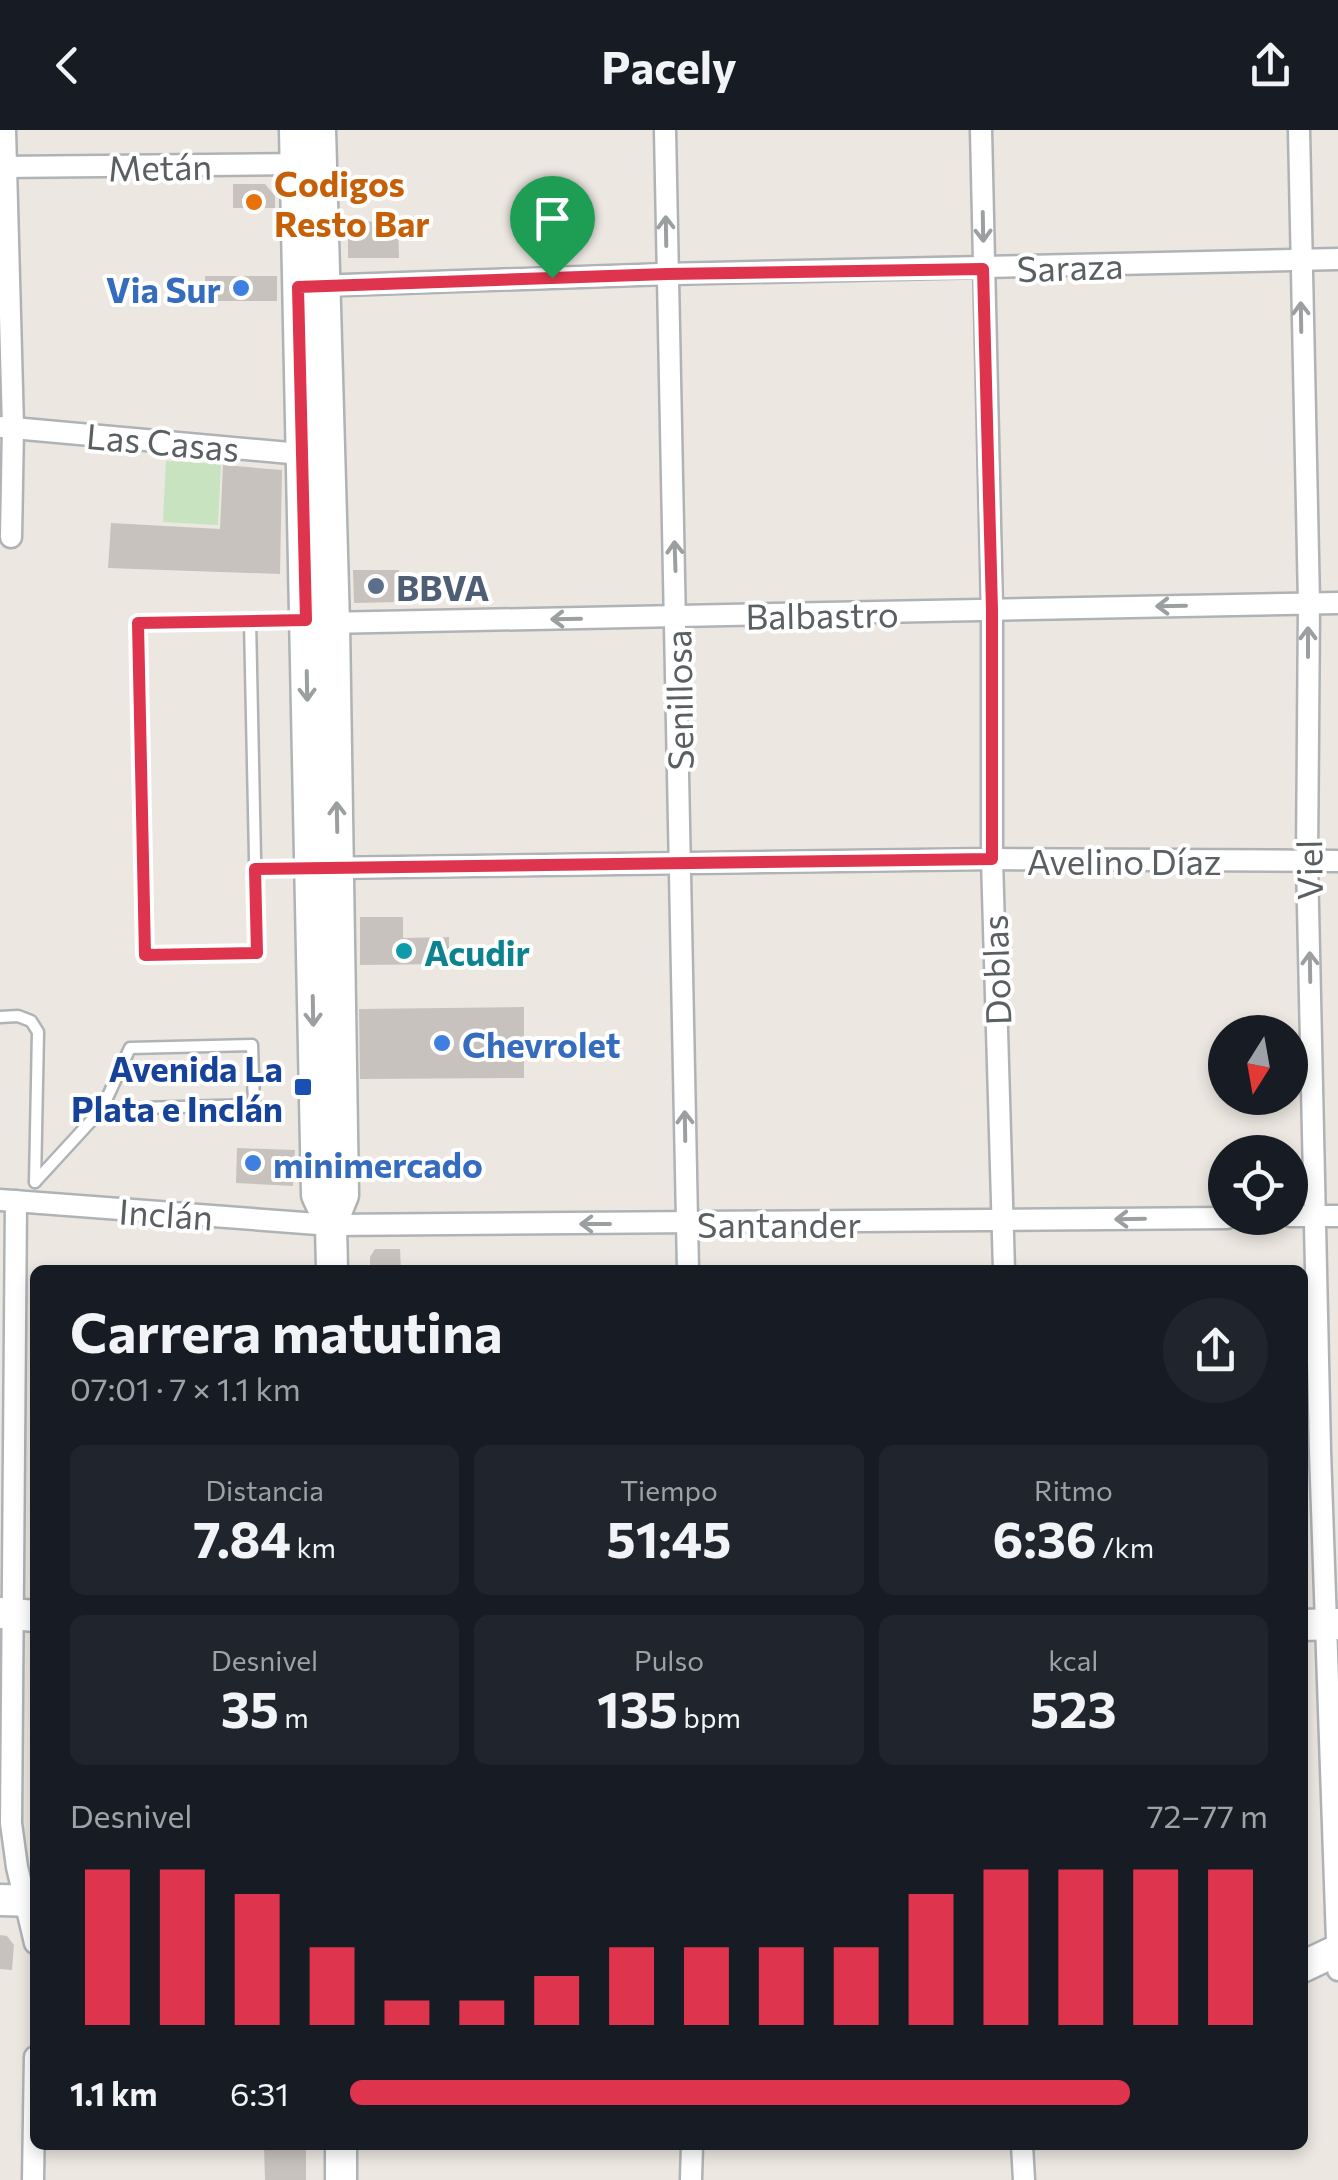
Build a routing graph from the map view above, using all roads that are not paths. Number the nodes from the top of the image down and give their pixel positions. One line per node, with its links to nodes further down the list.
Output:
1 (5, 130): 8 (street)
2 (295, 130): 7 (main road)
3 (320, 130): 7 (main road)
4 (665, 130): 12 (street, Senillosa, one-way to 4)
5 (981, 130): 11 (street, Doblas, one-way to 11)
6 (1299, 130): 10 (street, Viel)
7 (308, 164): 8 (street, Metán); 13 (main road)
8 (3, 167): 14 (street)
9 (1338, 259): 10 (street, Saraza)
10 (1300, 260): 11 (street, Saraza); 17 (street, Viel, one-way to 10)
11 (983, 269): 12 (street, Saraza); 19 (street, Doblas)
12 (667, 274): 13 (street, Saraza); 20 (street, Senillosa, one-way to 12)
13 (310, 286): 15 (main road)
14 (6, 427): 15 (street, Las Casas); 16 (street)
15 (315, 455): 22 (main road)
16 (11, 537)
17 (1309, 603): 18 (street, Balbastro); 19 (street, Balbastro, one-way to 19); 24 (street, Viel, one-way to 17)
18 (1338, 603)
19 (992, 610): 20 (street, Balbastro); 23 (street, Doblas)
20 (677, 617): 22 (street, Balbastro, one-way to 22); 26 (street, Senillosa)
21 (250, 621): 22 (lane); 28 (lane); 28 (lane)
22 (320, 622): 27 (main road)
23 (992, 859): 24 (street, Avelino Díaz); 26 (street, Avelino Díaz); 37 (street, Doblas)
24 (1307, 861): 25 (street, Avelino Díaz); 34 (street, Viel, one-way to 24)
25 (1338, 861)
26 (681, 862): 27 (street, Avelino Díaz); 38 (street, Senillosa, one-way to 26)
27 (324, 868): 28 (lane); 39 (main road)
28 (255, 869)
29 (0, 1017): 31 (lane)
30 (102, 1109): 30 (lane); 31 (lane)
31 (35, 1182): 32 (lane)
32 (16, 1202): 39 (street, Inclán); 44 (street)
33 (1308, 1216): 34 (street)
34 (1315, 1216): 35 (street); 43 (street, Viel)
35 (1338, 1216)
36 (1208, 1218): 37 (street, Santander, one-way to 37)
37 (1004, 1222): 38 (street, Santander); 42 (street, Doblas)
38 (687, 1223): 39 (street, Santander, one-way to 39); 41 (street, Senillosa)
39 (332, 1226): 40 (main road)
40 (332, 1265)
41 (688, 1265)
42 (1004, 1265)
43 (1329, 1446): 45 (street, Viel)
44 (16, 1615): 46 (street)
45 (1322, 1624): 48 (street, Viel)
46 (20, 1900): 47 (street)
47 (30, 1929)
48 (1337, 1957): 49 (main road)
49 (1308, 1964)
50 (33, 2150): 54 (street)
51 (341, 2150): 55 (main road)
52 (692, 2150): 56 (street)
53 (1022, 2150): 57 (street)
54 (33, 2180)
55 (341, 2180)
56 (691, 2180)
57 (1024, 2180)

